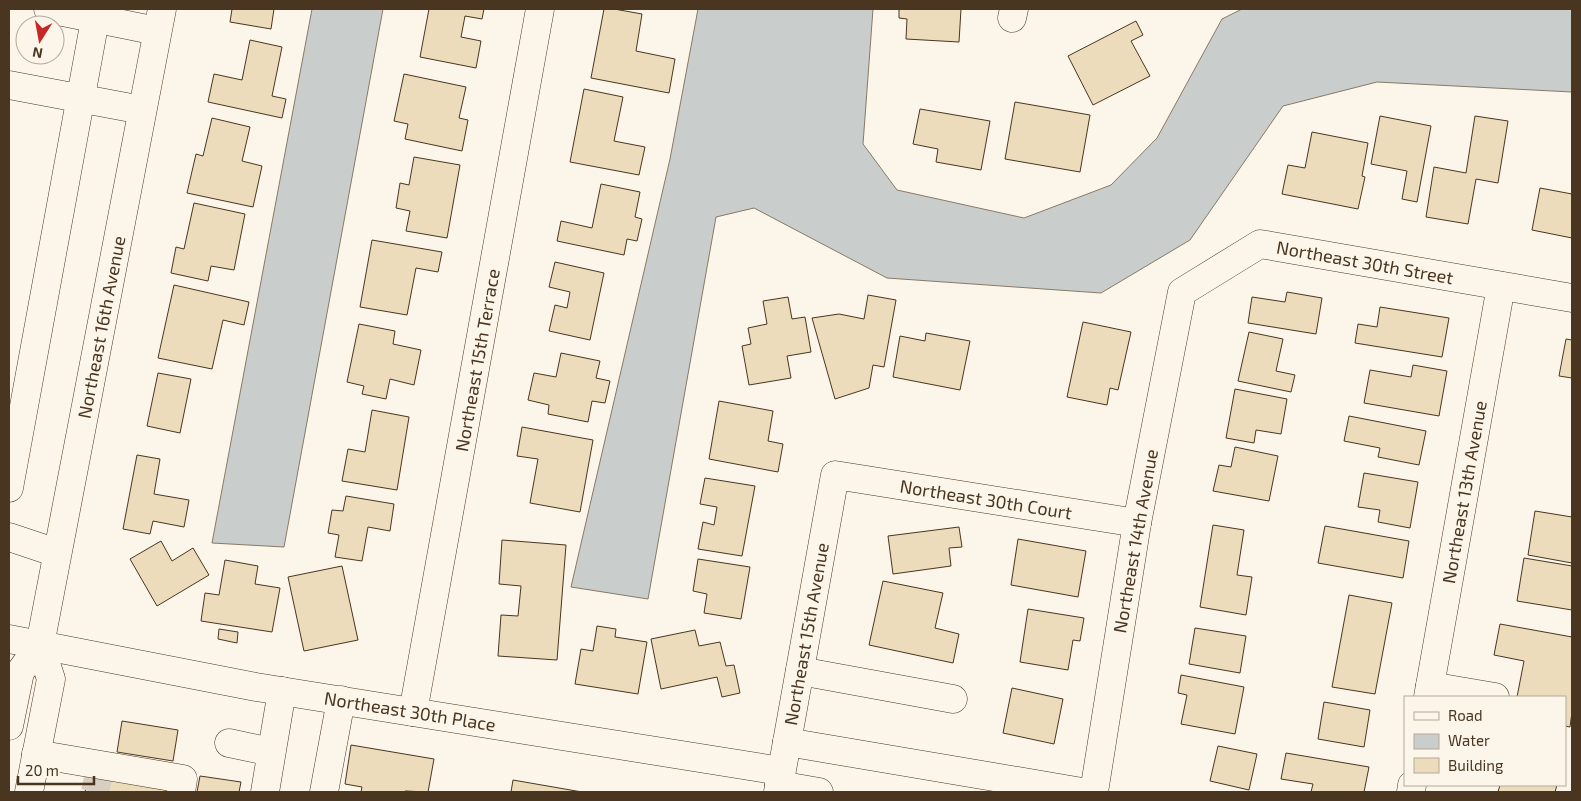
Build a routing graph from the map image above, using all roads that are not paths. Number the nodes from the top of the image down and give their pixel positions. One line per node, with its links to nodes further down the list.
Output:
1 (48, 9): 3 (street)
2 (540, 9): 24 (street, Northeast 15th Terrace)
3 (96, 13): 4 (street); 6 (street)
4 (159, 20): 7 (street, Northeast 16th Avenue)
5 (9, 85): 6 (street)
6 (80, 98): 7 (street); 12 (street)
7 (142, 110): 15 (street, Northeast 16th Avenue)
8 (1501, 286): 9 (street, Northeast 30th Street); 10 (street, Northeast 30th Street); 20 (street, Northeast 13th Avenue)
9 (1182, 292): 13 (street, Northeast 14th Avenue)
10 (1572, 298)
11 (835, 475): 13 (street, Northeast 30th Court); 18 (street, Northeast 15th Avenue)
12 (9, 488)
13 (1137, 523): 37 (street, Northeast 14th Avenue)
14 (9, 537): 15 (street)
15 (57, 553): 17 (street, Northeast 16th Avenue)
16 (9, 639): 17 (street, Northeast 30th Place)
17 (40, 645): 19 (street, Northeast 30th Place); 25 (street, Northeast 16th Avenue); 29 (street, Northeast 16th Avenue)
18 (800, 671): 22 (street); 26 (street, Northeast 15th Avenue)
19 (282, 691): 23 (street, Northeast 30th Place); 28 (street)
20 (1429, 692): 21 (street)
21 (1483, 696)
22 (953, 698)
23 (342, 700): 24 (street, Northeast 30th Place); 34 (street)
24 (413, 712): 30 (street, Northeast 30th Place)
25 (9, 726)
26 (786, 742): 30 (street, Northeast 15th Avenue); 36 (street)
27 (229, 743): 28 (street)
28 (271, 752): 33 (street)
29 (36, 754): 31 (street, Northeast 16th Avenue); 32 (street)
30 (779, 783): 35 (street, Northeast 30th Place)
31 (29, 792)
32 (181, 792)
33 (265, 792)
34 (324, 792)
35 (820, 792)
36 (1082, 792)
37 (1094, 792)

